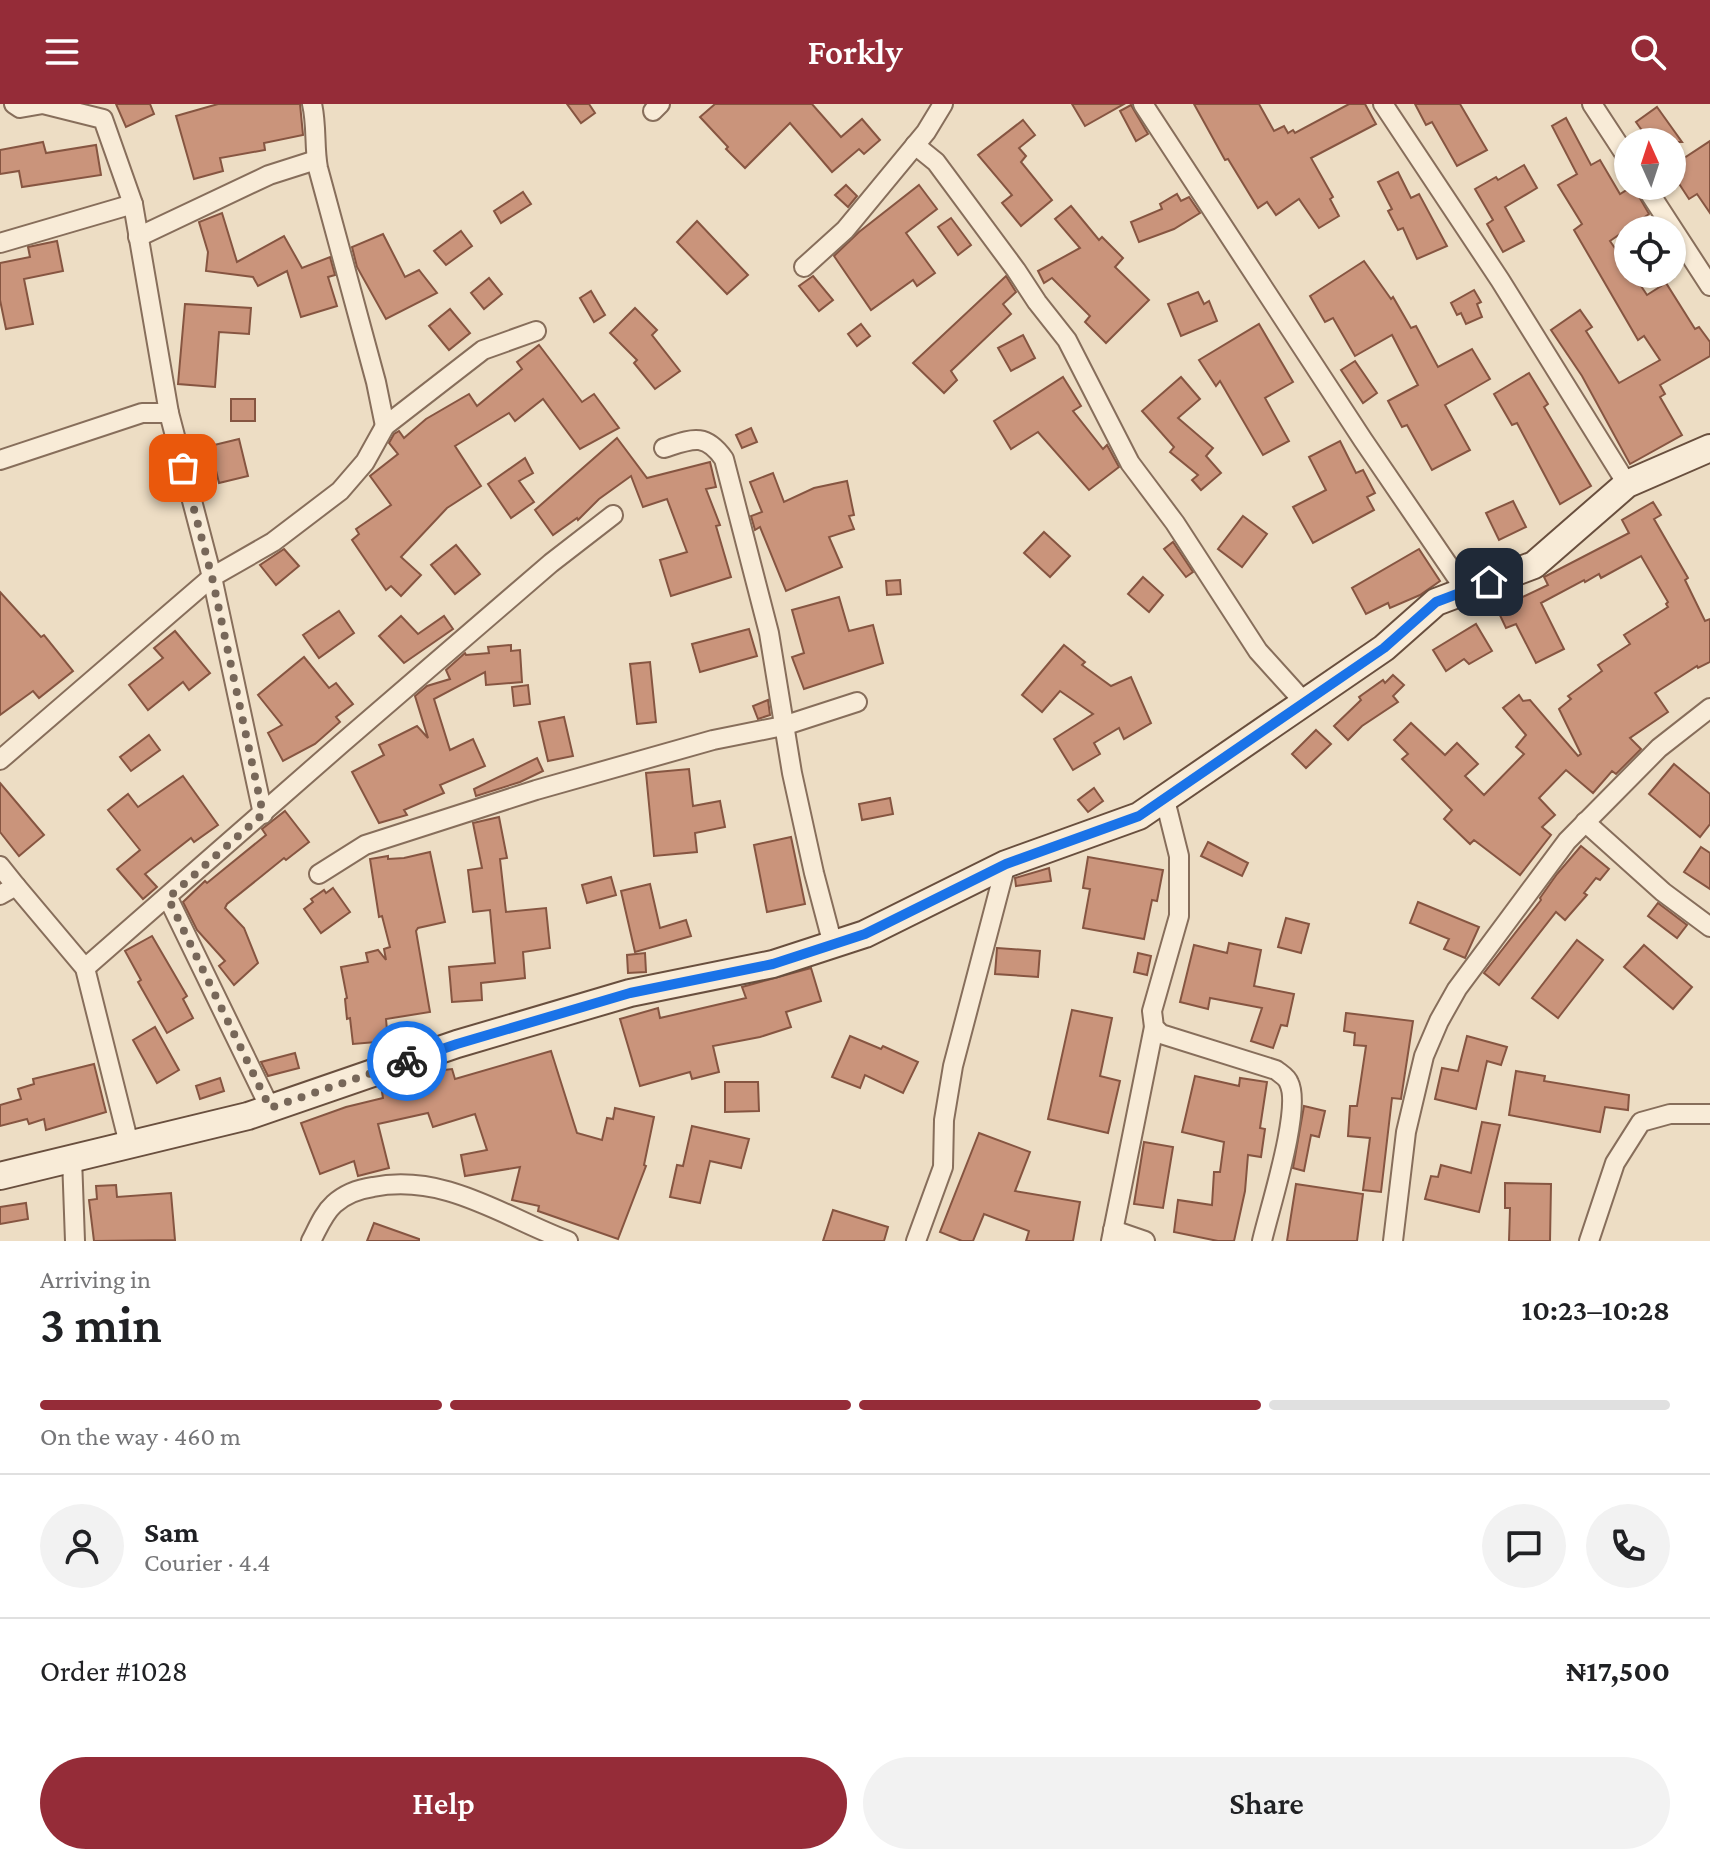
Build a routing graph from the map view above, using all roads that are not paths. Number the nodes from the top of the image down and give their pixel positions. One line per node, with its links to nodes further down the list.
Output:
1 (14, 104): 2 (street)
2 (44, 104): 12 (street)
3 (312, 104): 10 (street)
4 (943, 104): 9 (street)
5 (1143, 104): 26 (street)
6 (1383, 104): 23 (street)
7 (1592, 104): 8 (street)
8 (1614, 138)
9 (915, 145): 15 (street); 28 (street)
10 (316, 160): 13 (street); 19 (street)
11 (1654, 200): 16 (street)
12 (133, 204): 13 (street); 14 (street)
13 (138, 237): 18 (street)
14 (0, 243)
15 (804, 267)
16 (1710, 286)
17 (536, 331): 19 (street)
18 (169, 413): 22 (street); 25 (street)
19 (385, 426): 25 (street)
20 (664, 448): 30 (street)
21 (1710, 448): 23 (street)
22 (0, 460)
23 (1627, 484): 26 (street)
24 (613, 515): 33 (street)
25 (212, 577): 31 (street); 33 (street)
26 (1466, 591): 28 (street)
27 (857, 702): 30 (street)
28 (1305, 703): 32 (street)
29 (1710, 708): 34 (street)
30 (783, 726): 37 (street); 41 (street)
31 (0, 760)
32 (1165, 800): 35 (street); 43 (street)
33 (263, 814): 39 (street)
34 (1585, 822): 40 (street); 56 (street)
35 (1006, 864): 41 (street); 53 (street)
36 (0, 866): 38 (street)
37 (319, 874)
38 (8, 890): 42 (street)
39 (168, 898): 42 (street); 44 (street)
40 (1710, 927)
41 (833, 945): 44 (street)
42 (85, 968): 46 (street)
43 (1154, 1027): 49 (street); 55 (street)
44 (270, 1108): 46 (street)
45 (1710, 1114): 57 (street)
46 (129, 1144): 47 (street)
47 (72, 1158): 48 (street); 51 (street)
48 (0, 1176)
49 (1112, 1235): 54 (street)
50 (562, 1240): 52 (street)
51 (75, 1241)
52 (311, 1241)
53 (916, 1241)
54 (1145, 1241)
55 (1262, 1241)
56 (1393, 1241)
57 (1589, 1241)

